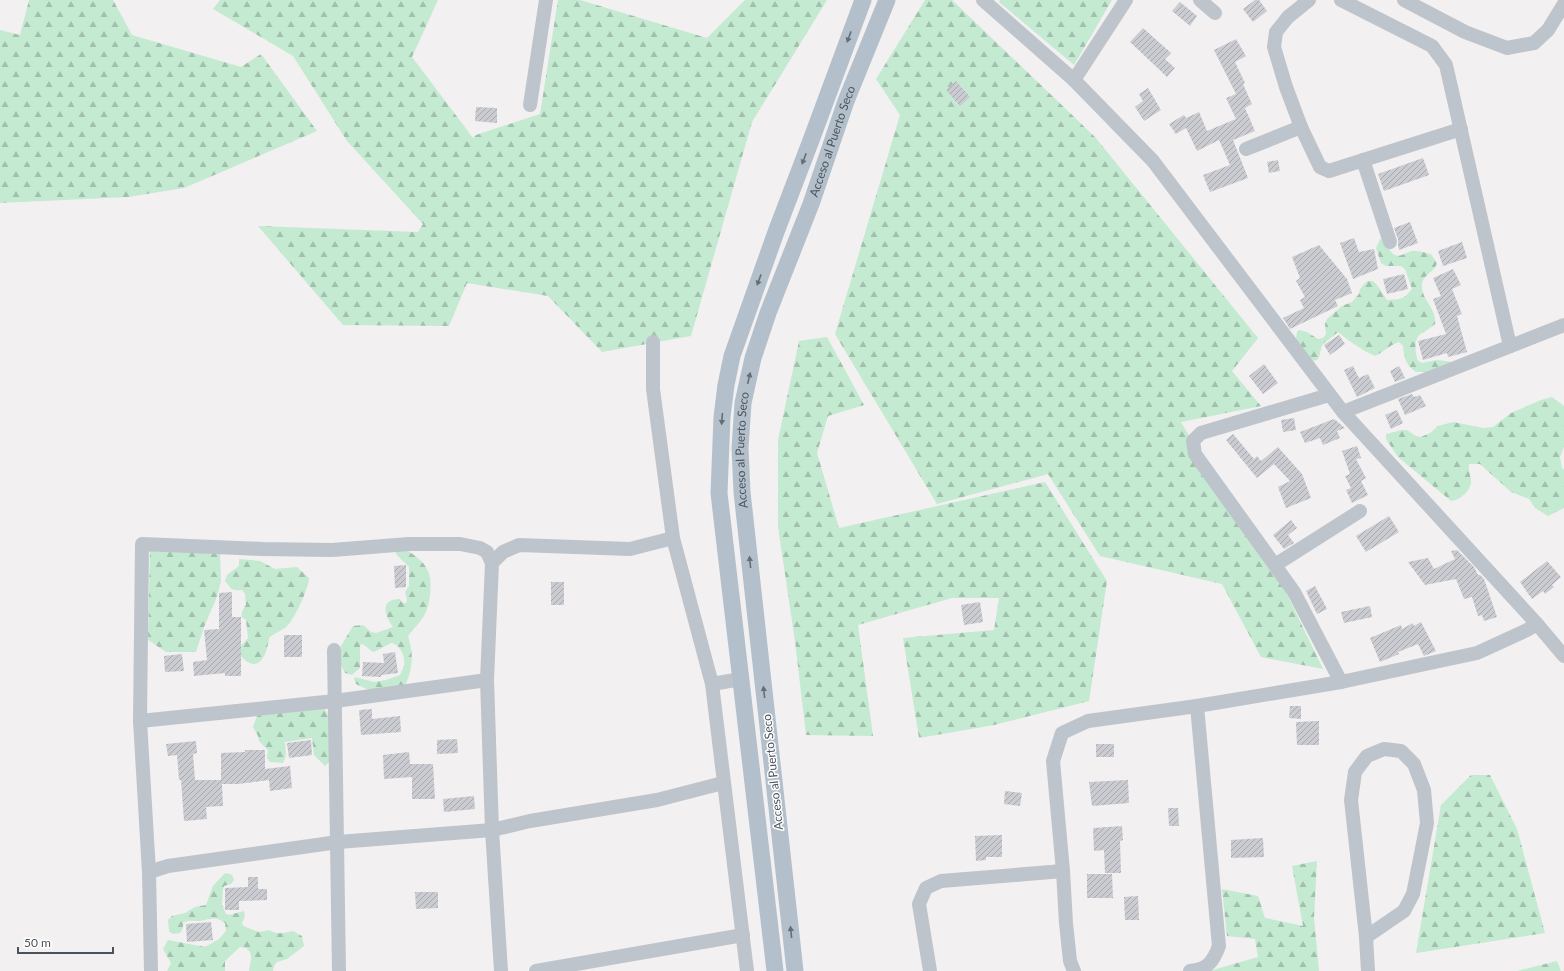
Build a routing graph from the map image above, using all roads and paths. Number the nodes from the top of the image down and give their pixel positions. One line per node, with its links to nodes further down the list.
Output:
1 (546, 0): 13 (street)
2 (863, 0): 31 (main road, Acceso al Puerto Seco, one-way to 31)
3 (887, 0): 51 (main road, Acceso al Puerto Seco, one-way to 3)
4 (983, 0): 12 (street)
5 (1126, 0): 12 (street)
6 (1200, 0): 11 (street)
7 (1309, 0): 14 (street)
8 (1342, 0): 15 (street)
9 (1404, 0): 10 (street)
10 (1564, 4)
11 (1215, 13)
12 (1074, 80): 22 (street)
13 (530, 105)
14 (1302, 127): 16 (street); 17 (street)
15 (1461, 129): 17 (street); 21 (street)
16 (1246, 149)
17 (1363, 160): 18 (street)
18 (1390, 242)
19 (1564, 325): 21 (street)
20 (653, 342): 25 (street)
21 (1510, 346): 23 (street)
22 (1329, 395): 23 (street); 27 (street)
23 (1343, 412): 28 (street)
24 (1360, 511): 27 (street)
25 (673, 538): 26 (street); 34 (street)
26 (492, 563): 32 (street); 37 (street)
27 (1274, 565): 33 (street)
28 (1537, 624): 30 (street); 33 (street)
29 (334, 650): 35 (street)
30 (1564, 656)
31 (741, 679): 34 (street); 50 (main road, Acceso al Puerto Seco)
32 (487, 680): 35 (street); 39 (street)
33 (1341, 682): 36 (street)
34 (712, 684): 38 (street)
35 (335, 701): 37 (street); 40 (street)
36 (1197, 706): 41 (street); 54 (street)
37 (140, 721): 42 (street)
38 (723, 783): 39 (street); 43 (street)
39 (492, 830): 40 (street); 47 (street)
40 (338, 842): 42 (street); 46 (street)
41 (1063, 871): 52 (street); 53 (street)
42 (149, 872): 45 (street)
43 (743, 936): 48 (street); 49 (street)
44 (1366, 937): 44 (street); 55 (street)
45 (151, 971)
46 (339, 971)
47 (501, 971)
48 (536, 971)
49 (747, 971)
50 (775, 971)
51 (795, 971)
52 (930, 971)
53 (1074, 971)
54 (1190, 971)
55 (1368, 971)

